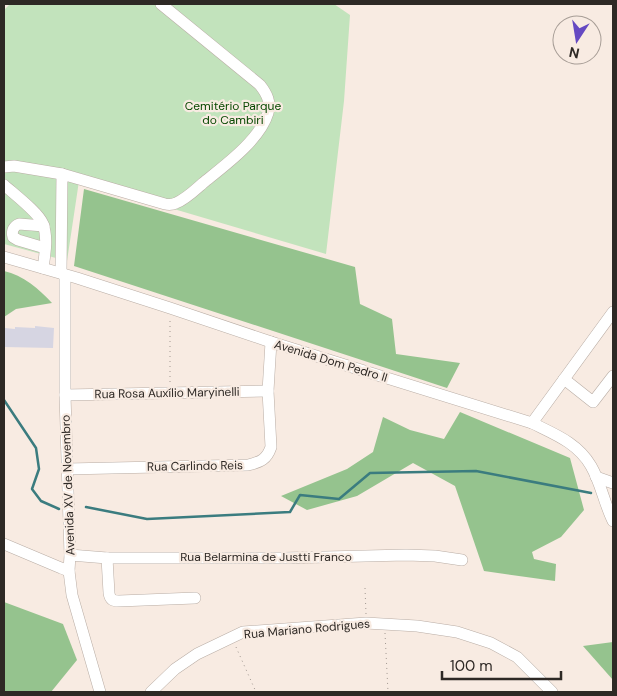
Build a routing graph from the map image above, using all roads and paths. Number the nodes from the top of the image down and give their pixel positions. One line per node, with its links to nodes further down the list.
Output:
1 (162, 4): 3 (street)
2 (4, 167): 3 (street)
3 (62, 174): 11 (street, Avenida XV de Novembro)
4 (4, 185): 5 (street)
5 (29, 208): 6 (street); 7 (street)
6 (24, 223): 7 (street); 8 (street)
7 (44, 226): 8 (street)
8 (45, 248): 10 (street)
9 (4, 257): 10 (street, Avenida Dom Pedro II)
10 (43, 268): 11 (street, Avenida Dom Pedro II)
11 (63, 274): 12 (street, Avenida Dom Pedro II); 13 (street, Avenida XV de Novembro)
12 (77, 278): 13 (street); 14 (street, Avenida Dom Pedro II)
13 (65, 288): 21 (street, Avenida XV de Novembro)
14 (170, 308): 16 (street, Avenida Dom Pedro II); 20 (path)
15 (613, 312): 18 (street)
16 (271, 342): 19 (street, Rua Carlindo Reis); 22 (street, Avenida Dom Pedro II)
17 (613, 376): 18 (street)
18 (564, 379): 22 (street)
19 (268, 391): 20 (street, Rua Rosa Auxílio Maryinelli); 23 (street, Rua Carlindo Reis)
20 (170, 394): 21 (street, Rua Rosa Auxílio Maryinelli)
21 (66, 395): 23 (street, Avenida XV de Novembro)
22 (532, 423): 24 (street, Avenida Dom Pedro II)
23 (67, 469): 28 (street, Avenida XV de Novembro)
24 (596, 477): 25 (street); 26 (street, Avenida Dom Pedro II)
25 (613, 483)
26 (613, 521)
27 (4, 544): 31 (street)
28 (70, 556): 29 (street, Rua Belarmina de Justti Franco); 31 (street, Avenida XV de Novembro)
29 (107, 558): 30 (street, Rua Belarmina de Justti Franco); 33 (street)
30 (462, 560)
31 (69, 571): 37 (street, Avenida XV de Novembro)
32 (365, 588): 34 (path)
33 (195, 598)
34 (366, 623): 35 (street, Rua Mariano Rodrigues); 36 (street, Rua Mariano Rodrigues)
35 (384, 624): 40 (path); 41 (street, Rua Mariano Rodrigues)
36 (232, 637): 38 (street, Rua Mariano Rodrigues); 39 (path)
37 (100, 692)
38 (150, 692)
39 (256, 692)
40 (388, 692)
41 (552, 692)

